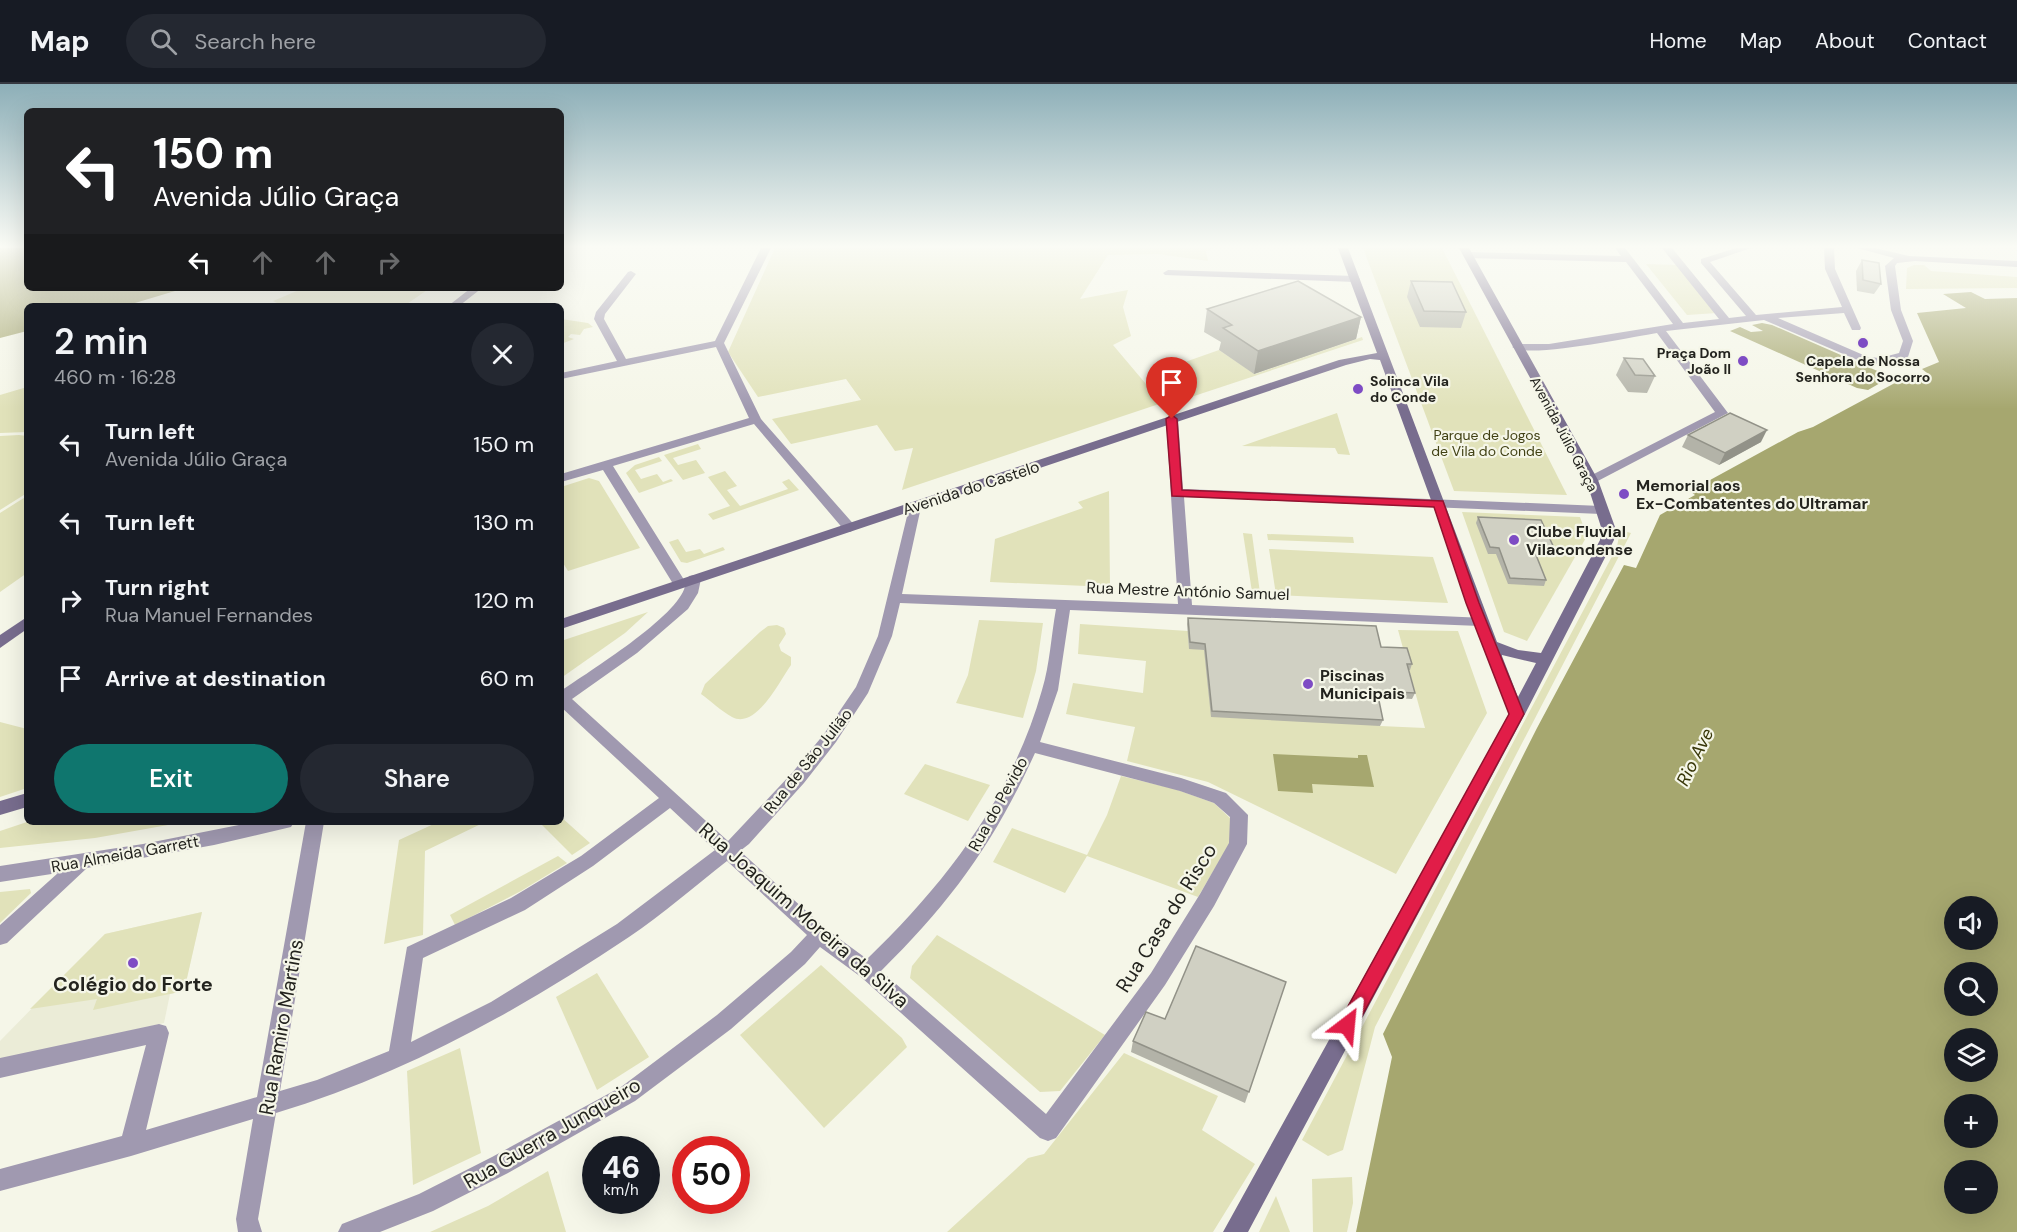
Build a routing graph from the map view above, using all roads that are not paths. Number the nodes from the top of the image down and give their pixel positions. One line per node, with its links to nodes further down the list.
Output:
1 (610, 302): 20 (street)
2 (739, 302): 17 (street)
3 (1363, 302): 19 (street)
4 (1493, 302): 18 (street, Avenida Júlio Graça)
5 (1661, 302): 14 (street)
6 (1710, 302): 13 (street)
7 (1739, 302): 12 (street)
8 (1844, 302): 10 (street)
9 (1895, 302): 11 (street)
10 (1848, 310): 11 (street); 15 (street)
11 (1766, 317): 12 (street)
12 (1753, 318): 13 (street)
13 (1726, 321): 14 (street)
14 (1680, 326): 16 (street)
15 (1856, 328)
16 (1659, 329): 18 (street); 26 (street)
17 (719, 343): 20 (street); 23 (street)
18 (1517, 347): 26 (street, Avenida Júlio Graça)
19 (1382, 357): 22 (street, Avenida do Castelo); 28 (street)
20 (623, 363): 21 (street)
21 (564, 375)
22 (1172, 419): 27 (street); 29 (street, Avenida do Castelo)
23 (756, 420): 24 (street); 31 (street)
24 (606, 465): 25 (street); 32 (street)
25 (564, 477)
26 (1592, 480): 30 (street, Avenida Júlio Graça)
27 (1176, 494): 28 (street, Avenida Júlio Graça); 35 (street)
28 (1439, 504): 30 (street, Avenida Júlio Graça); 36 (street)
29 (915, 507): 31 (street, Avenida do Castelo); 33 (street, Rua de São Julião)
30 (1601, 510): 41 (street)
31 (850, 528): 32 (street, Avenida do Castelo)
32 (687, 582): 37 (street, Avenida do Castelo); 42 (street)
33 (895, 598): 34 (street, Rua Mestre António Samuel); 51 (street, Rua de São Julião)
34 (1064, 604): 35 (street, Rua Mestre António Samuel); 45 (street, Rua do Pevido)
35 (1185, 608): 36 (street, Rua Mestre António Samuel)
36 (1480, 621): 40 (street)
37 (564, 623)
38 (24, 624): 39 (street)
39 (0, 643)
40 (1490, 645): 41 (street); 44 (street)
41 (1546, 659): 44 (street)
42 (564, 698)
43 (564, 701): 46 (street, Rua Joaquim Moreira da Silva)
44 (1516, 714): 65 (street)
45 (1030, 746): 56 (street, Rua do Pevido); 60 (street, Rua Casa do Risco)
46 (671, 798): 51 (street, Rua Joaquim Moreira da Silva); 57 (street)
47 (24, 801): 48 (street)
48 (0, 808)
49 (272, 825): 52 (street, Rua Almeida Garrett)
50 (315, 825): 59 (street, Rua Ramiro Martins)
51 (736, 845): 54 (street, Rua Joaquim Moreira da Silva); 57 (street, Rua de São Julião)
52 (80, 864): 53 (street, Rua Almeida Garrett); 55 (street)
53 (0, 874)
54 (819, 935): 56 (street, Rua Joaquim Moreira da Silva); 64 (street, Rua Guerra Junqueiro)
55 (0, 937)
56 (868, 971): 60 (street, Rua Joaquim Moreira da Silva)
57 (398, 1057): 59 (street, Rua de São Julião)
58 (0, 1068): 61 (street)
59 (268, 1105): 61 (street, Rua de São Julião); 63 (street, Rua Ramiro Martins)
60 (1048, 1130)
61 (131, 1145): 62 (street, Rua de São Julião)
62 (0, 1180)
63 (250, 1232)
64 (350, 1232)
65 (1235, 1232)

